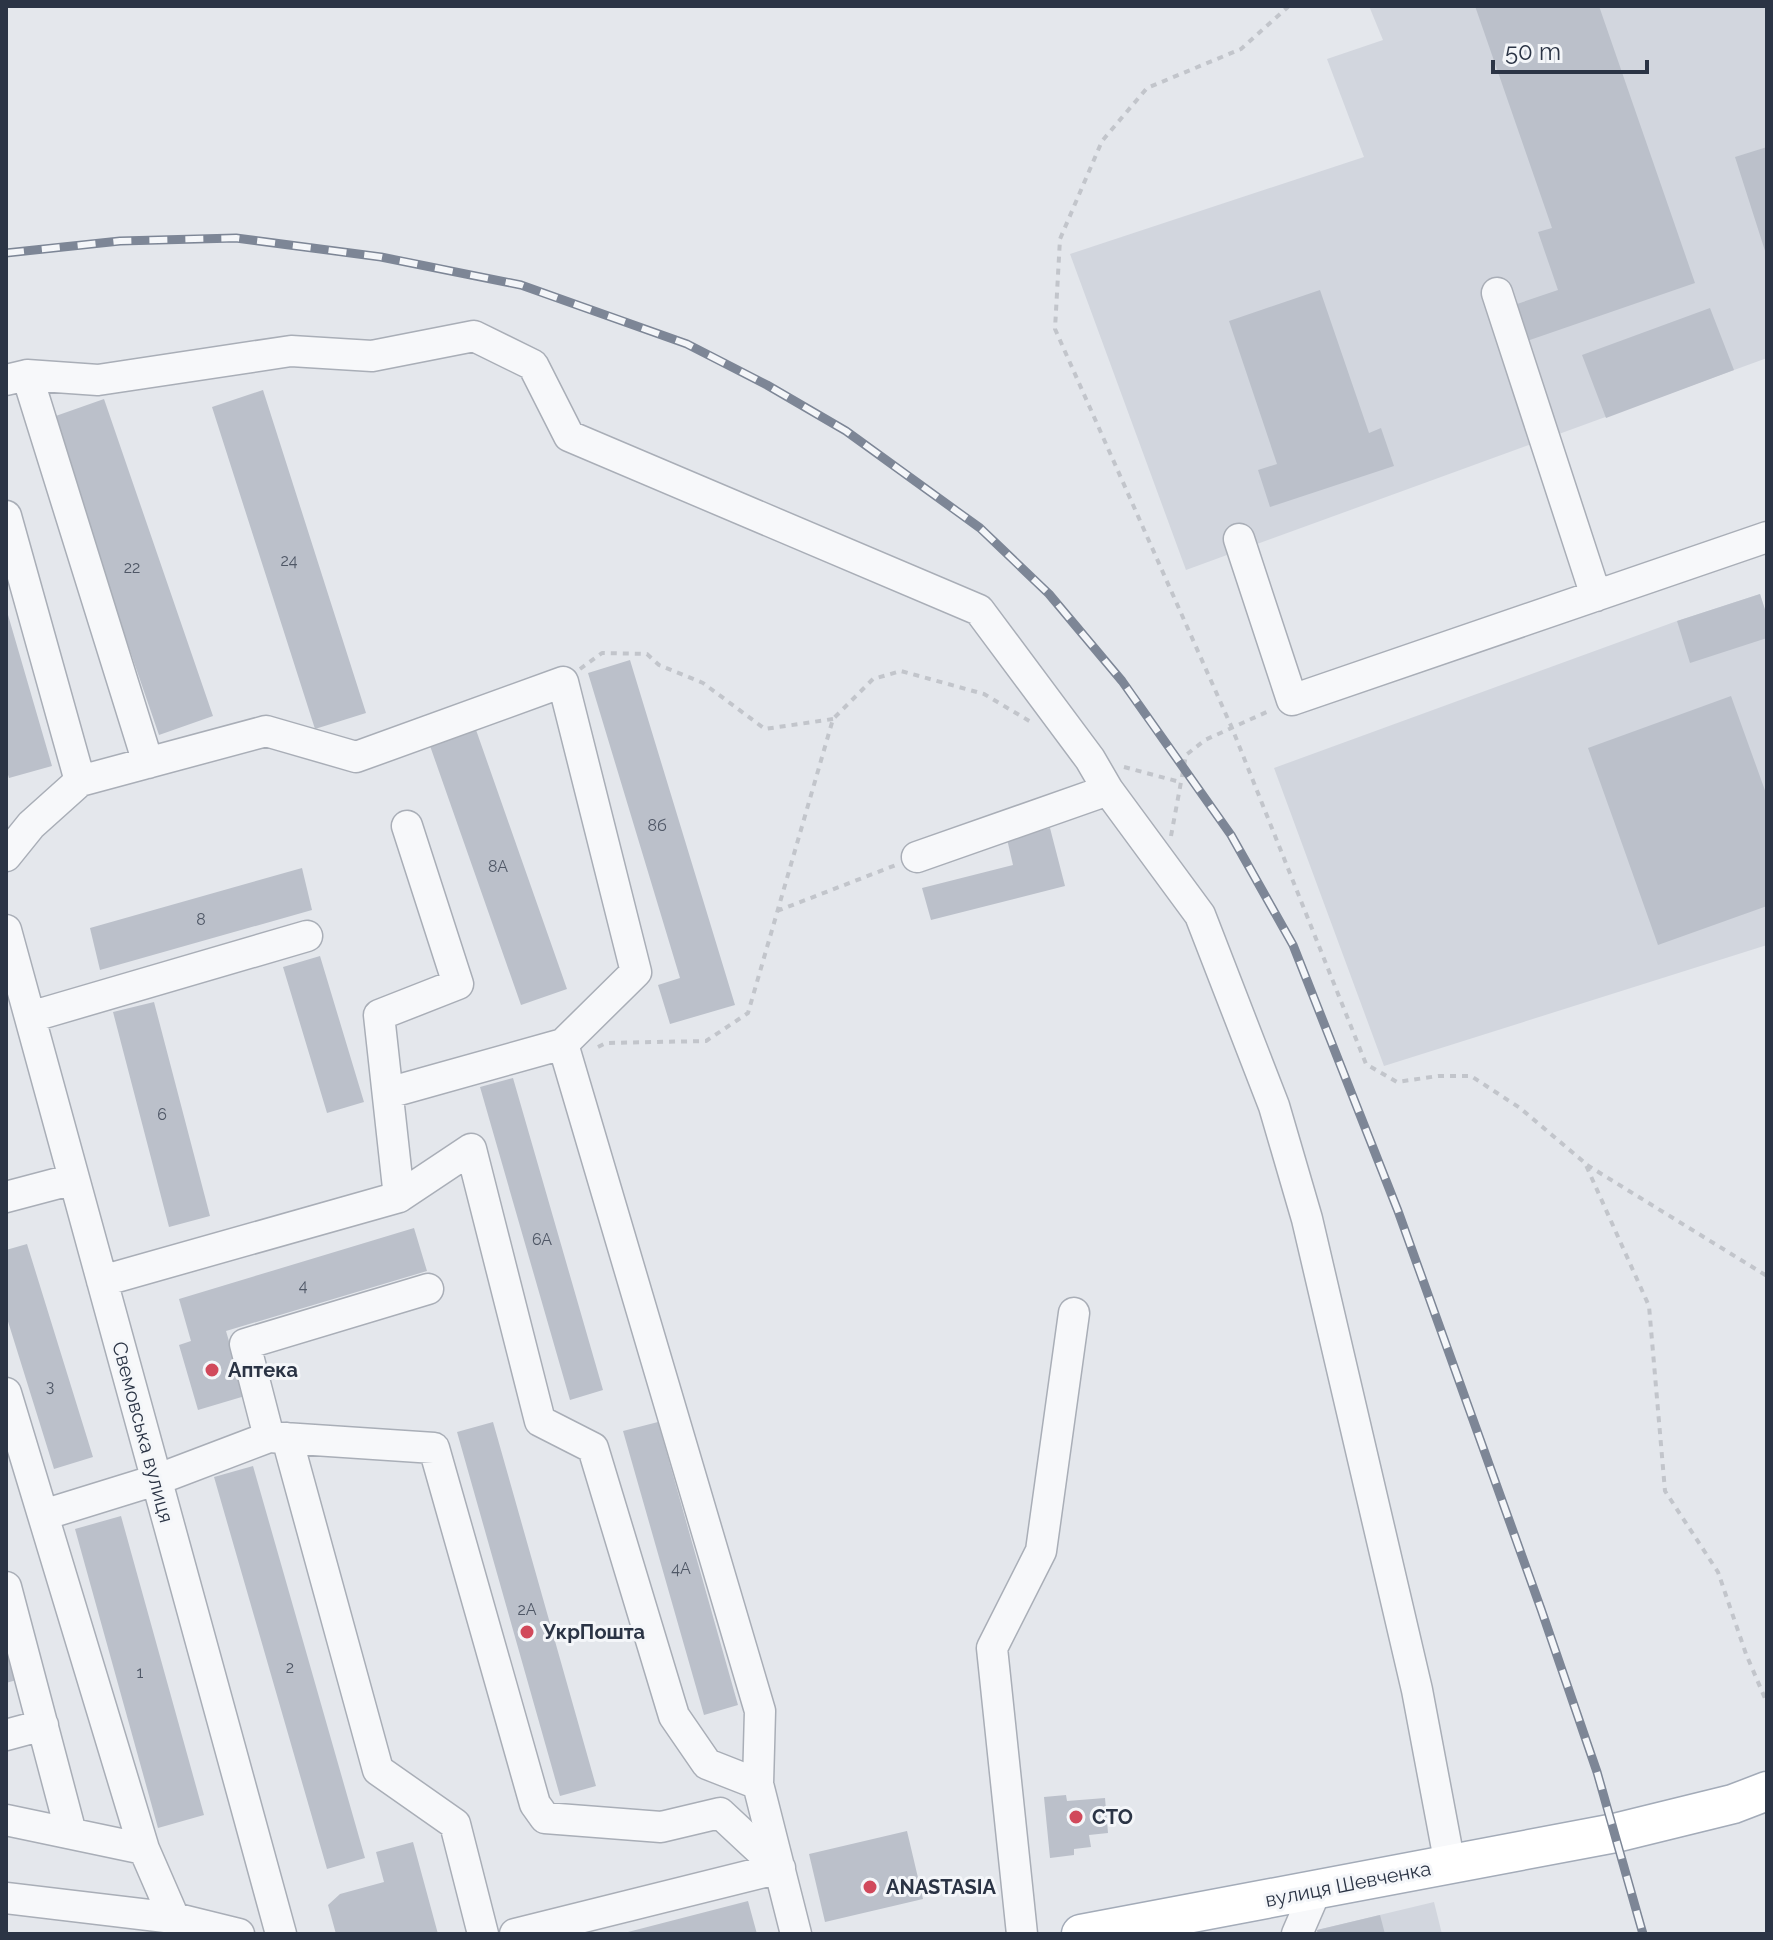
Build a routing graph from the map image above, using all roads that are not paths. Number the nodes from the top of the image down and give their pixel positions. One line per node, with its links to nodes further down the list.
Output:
1 (1497, 293): 6 (street)
2 (16, 378): 7 (street); 9 (street)
3 (6, 516): 8 (street)
4 (1767, 537): 6 (street)
5 (1239, 539): 6 (street)
6 (1596, 596)
7 (148, 763): 8 (street); 16 (street)
8 (80, 781): 11 (street)
9 (1108, 790): 12 (street); 36 (street)
10 (407, 826): 17 (street)
11 (6, 856)
12 (917, 857)
13 (6, 930): 15 (street, Свемовська вулиця)
14 (307, 936): 15 (street)
15 (30, 1017): 18 (street, Свемовська вулиця)
16 (565, 1052): 17 (street); 31 (street)
17 (388, 1093): 20 (street)
18 (74, 1179): 19 (street); 21 (street, Свемовська вулиця)
19 (6, 1197)
20 (399, 1197): 21 (street); 31 (street)
21 (102, 1281): 26 (street, Свемовська вулиця)
22 (428, 1289): 25 (street)
23 (1074, 1313): 47 (street)
24 (6, 1393): 27 (street)
25 (278, 1438): 26 (street); 37 (street); 44 (street)
26 (156, 1480): 27 (street); 43 (street, Свемовська вулиця)
27 (43, 1515): 35 (street)
28 (6, 1587): 29 (street)
29 (43, 1725): 30 (street); 34 (street)
30 (6, 1735)
31 (758, 1784): 37 (street)
32 (1767, 1791): 36 (main road, вулиця Шевченка)
33 (6, 1820): 34 (street)
34 (71, 1833): 35 (street)
35 (144, 1849): 40 (street)
36 (1450, 1865): 38 (main road, вулиця Шевченка)
37 (780, 1868): 45 (street); 46 (street)
38 (1316, 1890): 41 (main road, вулиця Шевченка); 49 (street)
39 (6, 1898): 40 (street)
40 (174, 1918): 42 (street)
41 (1131, 1930): 48 (main road, вулиця Шевченка)
42 (239, 1934)
43 (281, 1934)
44 (483, 1934)
45 (515, 1934)
46 (796, 1934)
47 (1022, 1934)
48 (1081, 1934)
49 (1297, 1934)

